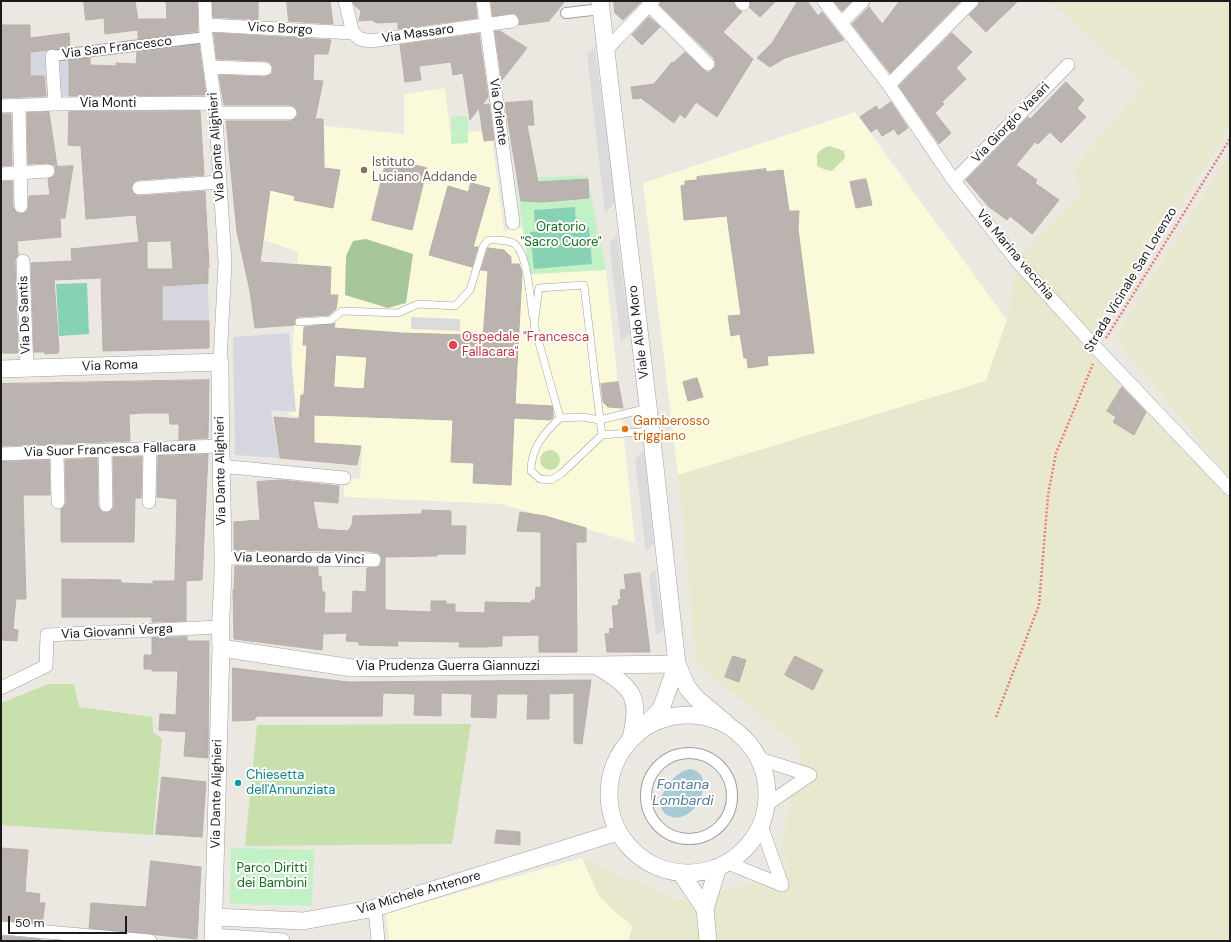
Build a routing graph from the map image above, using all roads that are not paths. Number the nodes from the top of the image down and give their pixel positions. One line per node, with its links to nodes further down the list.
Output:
1 (205, 1): 13 (street, Via Dante Alighieri)
2 (345, 1): 14 (street)
3 (483, 1): 12 (street, Via Oriente)
4 (824, 1): 11 (street, Via Marina vecchia)
5 (864, 1): 11 (street)
6 (972, 1): 21 (street)
7 (651, 3): 15 (street); 17 (street)
8 (600, 5): 9 (street); 15 (street, Viale Aldo Moro)
9 (566, 13)
10 (512, 21): 12 (street, Via Massaro)
11 (841, 23): 21 (street, Via Marina vecchia)
12 (486, 24): 14 (street, Via Massaro); 34 (street, Via Oriente)
13 (206, 31): 14 (street, Vico Borgo); 16 (street, Via San Francesco); 19 (street, Via Dante Alighieri)
14 (352, 33)
15 (605, 51): 41 (street, Viale Aldo Moro)
16 (52, 56): 22 (street, Via San Francesco)
17 (708, 64)
18 (1068, 65): 30 (street, Via Giorgio Vasari)
19 (210, 67): 20 (street); 25 (street, Via Dante Alighieri)
20 (265, 69)
21 (889, 85): 30 (street, Via Marina vecchia)
22 (55, 104): 24 (street, Via Monti); 25 (street, Via Monti)
23 (1, 106): 24 (street, Via Monti)
24 (19, 106): 28 (street)
25 (215, 108): 26 (street, Via Monti); 31 (street, Via Dante Alighieri)
26 (290, 112)
27 (48, 171): 28 (street)
28 (20, 173): 29 (street); 33 (street)
29 (1, 174)
30 (954, 181): 53 (street, Via Marina vecchia)
31 (219, 182): 32 (street); 38 (street, Via Dante Alighieri)
32 (139, 188)
33 (21, 206)
34 (513, 223)
35 (23, 261): 40 (street, Via De Santis)
36 (299, 322): 37 (lane)
37 (534, 325): 42 (lane); 43 (lane)
38 (220, 362): 40 (street, Via Roma); 46 (street, Via Dante Alighieri)
39 (1, 369): 40 (street, Via Roma)
40 (27, 370)
41 (648, 408): 43 (lane); 44 (street, Viale Aldo Moro)
42 (560, 418): 43 (lane); 45 (lane)
43 (600, 420): 45 (lane)
44 (651, 431): 45 (lane); 61 (street, Viale Aldo Moro)
45 (602, 435)
46 (220, 446): 47 (street, Via Suor Francesca Fallacara); 51 (street, Via Dante Alighieri)
47 (150, 450): 48 (street, Via Suor Francesca Fallacara); 55 (street)
48 (105, 451): 49 (street, Via Suor Francesca Fallacara); 56 (street)
49 (57, 453): 50 (street, Via Suor Francesca Fallacara); 54 (street)
50 (1, 454)
51 (220, 466): 52 (street); 57 (street, Via Dante Alighieri)
52 (344, 478)
53 (1230, 489)
54 (58, 502)
55 (149, 502)
56 (106, 505)
57 (223, 558): 58 (street, Via Leonardo da Vinci); 59 (street, Via Dante Alighieri)
58 (374, 560)
59 (220, 627): 60 (street, Via Dante Alighieri); 63 (street, Via Giovanni Verga)
60 (221, 648): 62 (street, Via Prudenza Guerra Giannuzzi); 76 (street, Via Dante Alighieri)
61 (677, 664): 62 (street, Via Prudenza Guerra Giannuzzi); 64 (street, Viale Aldo Moro); 65 (street, Viale Aldo Moro)
62 (597, 666): 66 (street)
63 (1, 688)
64 (727, 724): 65 (street); 67 (street)
65 (644, 727): 66 (street)
66 (631, 738): 71 (street)
67 (760, 759): 68 (street); 68 (street)
68 (766, 805): 69 (street)
69 (761, 825): 72 (street); 72 (street)
70 (659, 829): 70 (street)
71 (618, 832): 73 (street); 74 (street, Via Michele Antenore)
72 (723, 865): 73 (street); 75 (street)
73 (681, 873): 75 (street)
74 (375, 908): 76 (street, Via Michele Antenore); 81 (street)
75 (705, 909): 82 (street)
76 (214, 917): 78 (street, Via Dante Alighieri)
77 (1, 928): 80 (street)
78 (213, 938): 79 (street)
79 (283, 940)
80 (150, 941)
81 (378, 941)
82 (708, 941)

